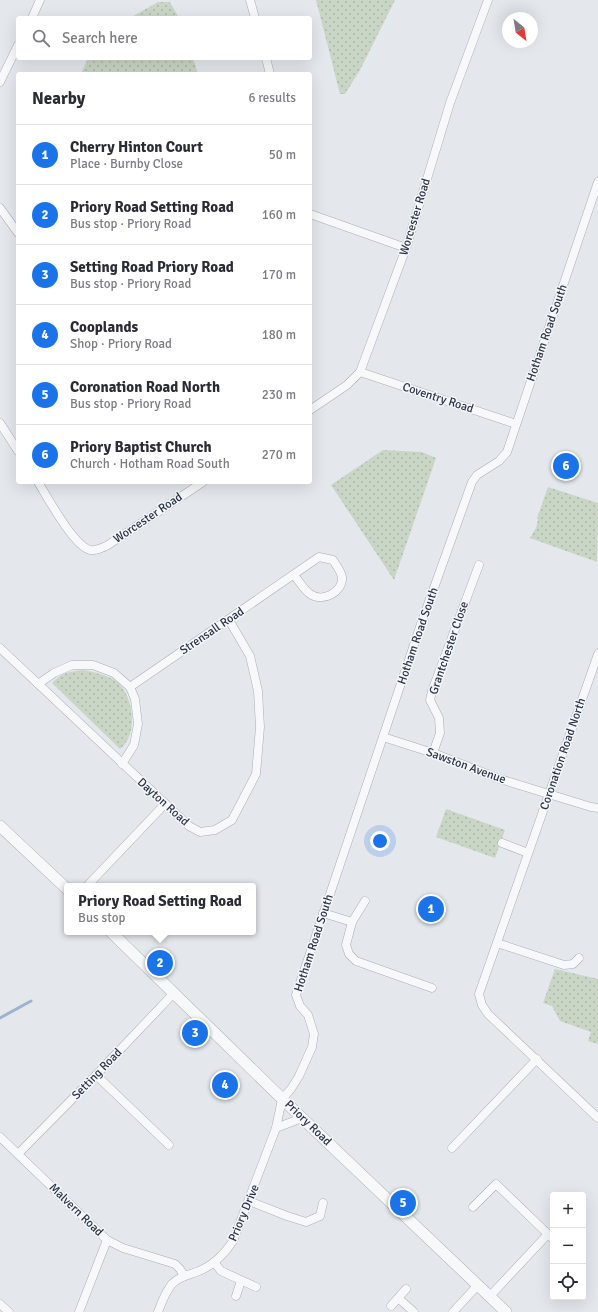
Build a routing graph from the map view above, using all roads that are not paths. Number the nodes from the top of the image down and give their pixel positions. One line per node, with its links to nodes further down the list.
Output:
1 (40, 0): 4 (street)
2 (250, 0): 5 (street)
3 (488, 0): 14 (street, Worcester Road)
4 (33, 16)
5 (254, 16)
6 (16, 49): 9 (street)
7 (266, 60): 8 (street)
8 (270, 72)
9 (0, 82)
10 (598, 182): 18 (street, Hotham Road South)
11 (0, 208): 13 (street)
12 (312, 215): 14 (street)
13 (16, 230)
14 (406, 248): 15 (street, Worcester Road)
15 (360, 372): 16 (street, Worcester Road); 18 (street, Coventry Road)
16 (312, 409)
17 (0, 423): 19 (street)
18 (516, 424): 29 (street, Hotham Road South)
19 (16, 448)
20 (39, 484): 21 (street, Worcester Road)
21 (200, 484)
22 (479, 565): 30 (street, Grantchester Close)
23 (294, 575): 23 (street, Strensall Road); 24 (street, Strensall Road)
24 (229, 620): 28 (street, Strensall Road); 33 (street, Dayton Road)
25 (0, 648): 27 (street, Dayton Road)
26 (598, 654): 32 (street, Coronation Road North)
27 (38, 684): 28 (street); 31 (street, Dayton Road)
28 (130, 687): 31 (street)
29 (383, 737): 30 (street, Sawston Avenue); 41 (street, Hotham Road South)
30 (432, 753): 32 (street, Sawston Avenue)
31 (122, 764): 33 (street, Dayton Road)
32 (549, 794): 34 (street, Sawston Avenue); 37 (street, Coronation Road North)
33 (164, 804): 38 (street)
34 (598, 808)
35 (0, 826): 39 (street)
36 (502, 843): 37 (street)
37 (528, 853): 44 (street, Coronation Road North)
38 (90, 883)
39 (64, 886)
40 (365, 901): 42 (street)
41 (323, 913): 42 (street); 50 (street, Hotham Road South)
42 (352, 922): 46 (street)
43 (114, 935): 47 (street, Priory Road)
44 (497, 943): 45 (street); 48 (street, Coronation Road North)
45 (579, 958)
46 (432, 988)
47 (174, 993): 49 (street, Setting Road); 50 (street, Priory Road)
48 (537, 1059): 52 (street, Coronation Road North); 56 (street)
49 (96, 1075): 55 (street); 57 (street, Setting Road)
50 (282, 1099): 51 (street, Priory Road); 53 (street, Priory Drive)
51 (302, 1118): 53 (street); 67 (street, Priory Road)
52 (598, 1118)
53 (276, 1128): 58 (street, Priory Drive)
54 (0, 1137): 57 (street, Malvern Road)
55 (169, 1145)
56 (452, 1148)
57 (18, 1154): 63 (street, Malvern Road)
58 (249, 1201): 59 (street); 64 (street, Priory Drive)
59 (323, 1203)
60 (473, 1207): 61 (street)
61 (550, 1236)
62 (550, 1238): 71 (street)
63 (107, 1240): 65 (street, Malvern Road); 76 (street)
64 (214, 1262): 65 (street, Priory Drive); 66 (street)
65 (184, 1276): 77 (street, Priory Drive)
66 (241, 1281): 68 (street); 70 (street)
67 (478, 1285): 71 (street, Priory Road); 79 (street)
68 (256, 1287)
69 (406, 1289): 72 (street)
70 (236, 1296)
71 (490, 1296): 80 (street, Priory Road)
72 (398, 1298): 74 (street); 78 (street)
73 (0, 1304): 75 (street)
74 (391, 1306)
75 (9, 1312)
76 (79, 1312)
77 (158, 1312)
78 (414, 1312)
79 (453, 1312)
80 (506, 1312)

